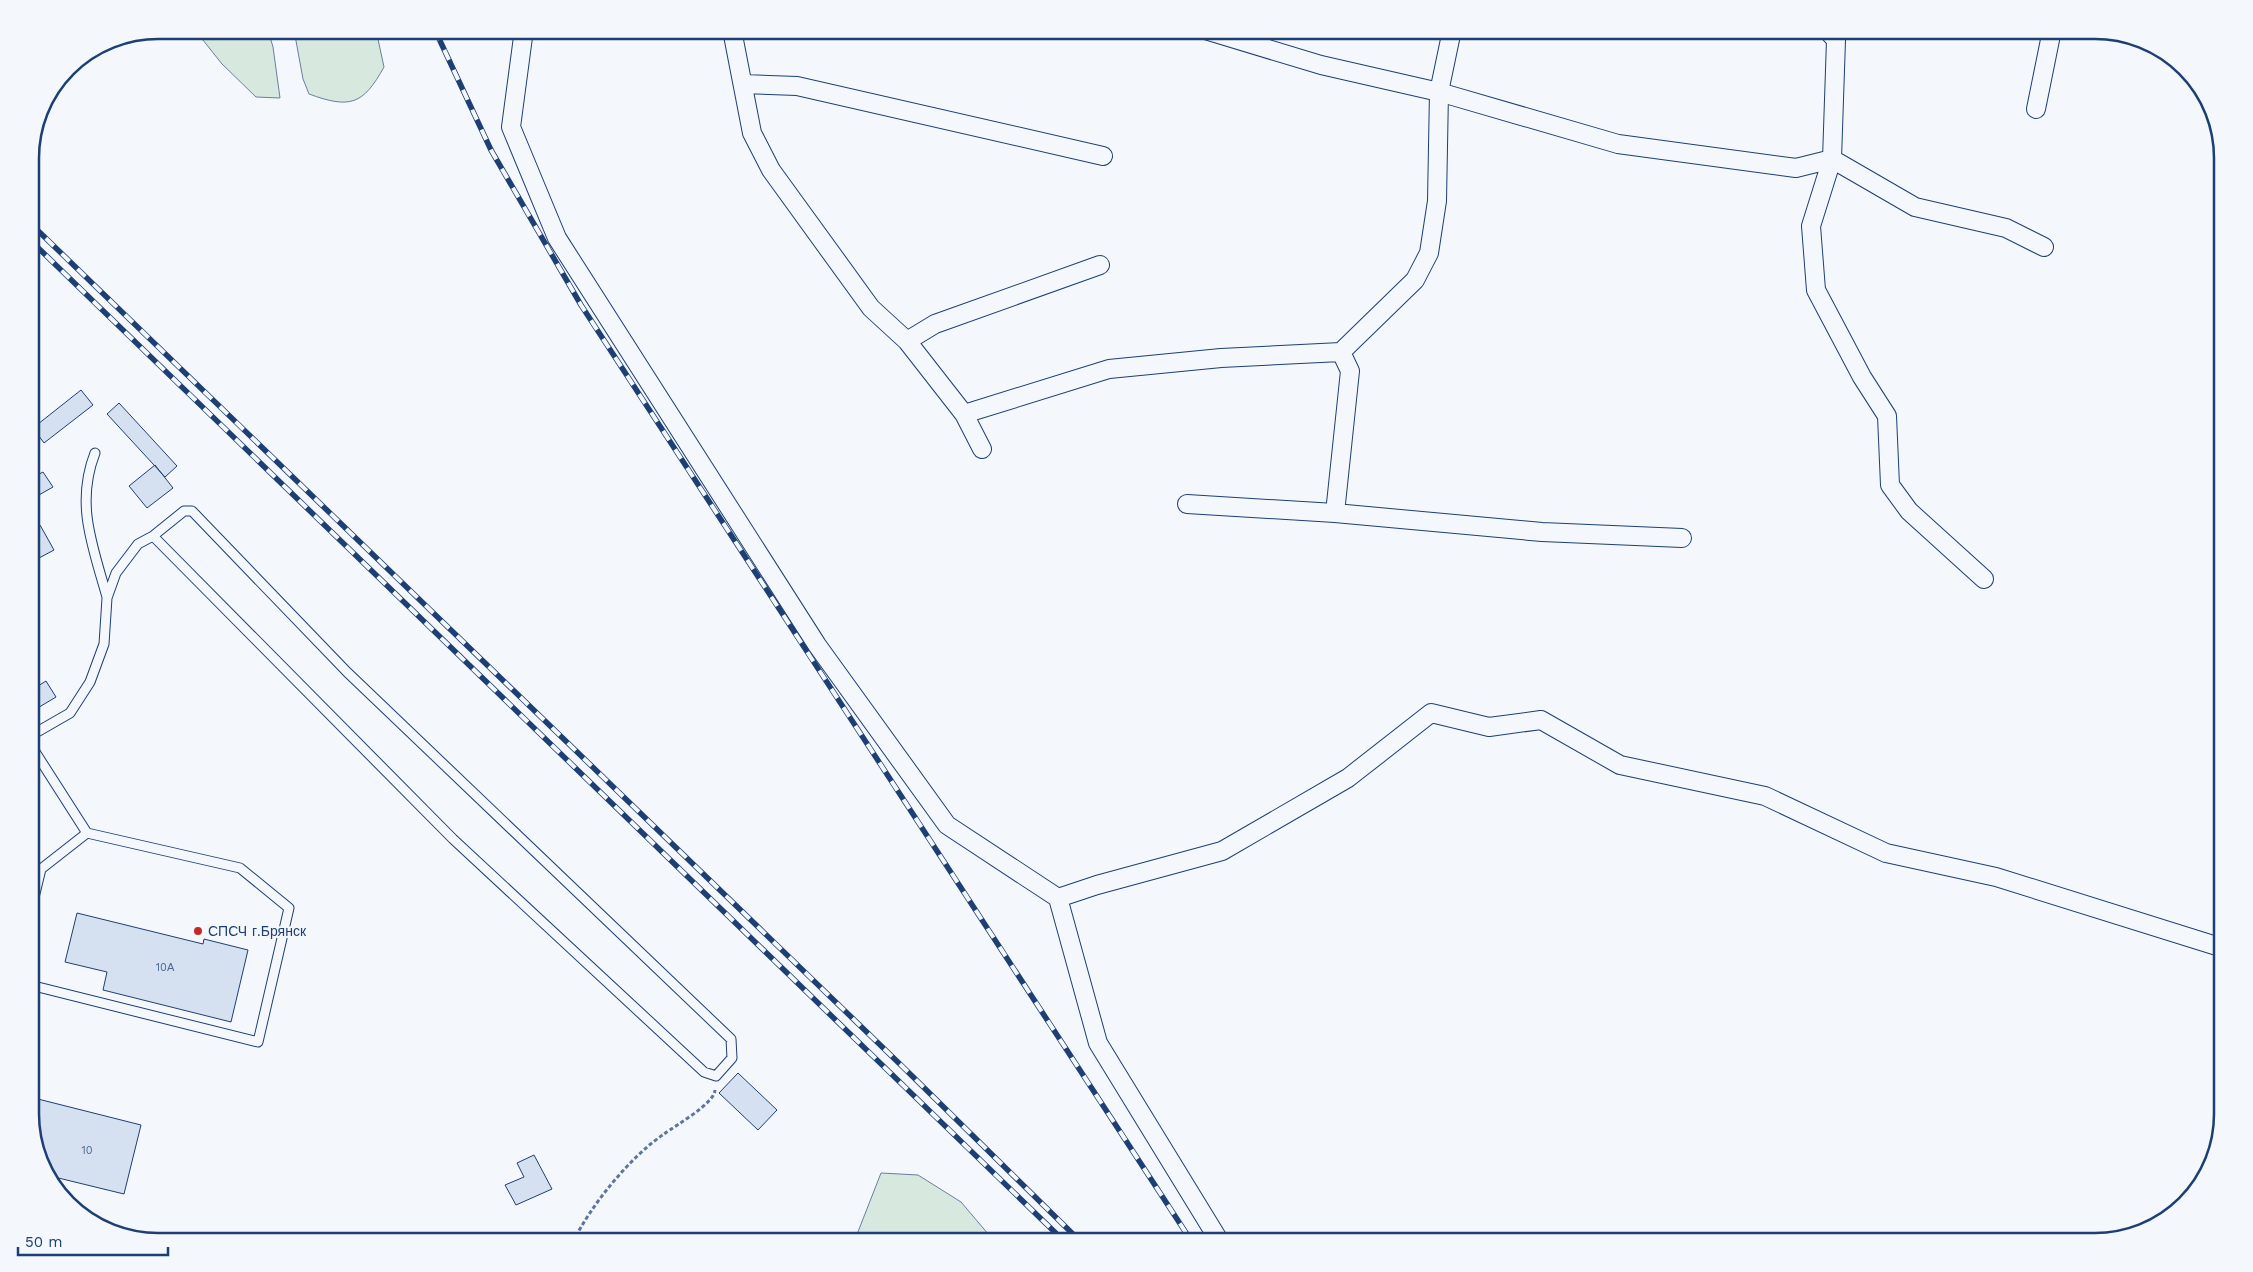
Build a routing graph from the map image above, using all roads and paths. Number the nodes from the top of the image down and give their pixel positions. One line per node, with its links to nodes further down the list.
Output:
1 (523, 39): 29 (street)
2 (734, 39): 7 (street)
3 (1235, 39): 8 (street)
4 (1450, 39): 8 (street)
5 (1835, 39): 11 (street)
6 (2050, 39): 9 (street)
7 (743, 84): 10 (street); 14 (street)
8 (1439, 92): 11 (street); 15 (street)
9 (2036, 109)
10 (1103, 156)
11 (1832, 159): 12 (street); 23 (street)
12 (2044, 247)
13 (1100, 265): 14 (street)
14 (907, 341): 16 (street)
15 (1341, 352): 16 (street); 20 (street)
16 (964, 414): 17 (street)
17 (982, 449)
18 (95, 453): 24 (lane)
19 (1187, 504): 20 (street)
20 (1335, 513): 22 (street)
21 (153, 536): 24 (lane); 32 (lane); 32 (lane)
22 (1682, 538)
23 (1984, 579)
24 (107, 598): 25 (lane)
25 (39, 731)
26 (39, 758): 27 (lane)
27 (87, 833): 28 (lane); 31 (lane)
28 (39, 874)
29 (1058, 898): 30 (street); 34 (street)
30 (2214, 945)
31 (39, 987)
32 (716, 1076): 33 (path)
33 (579, 1233)
34 (1214, 1233)

